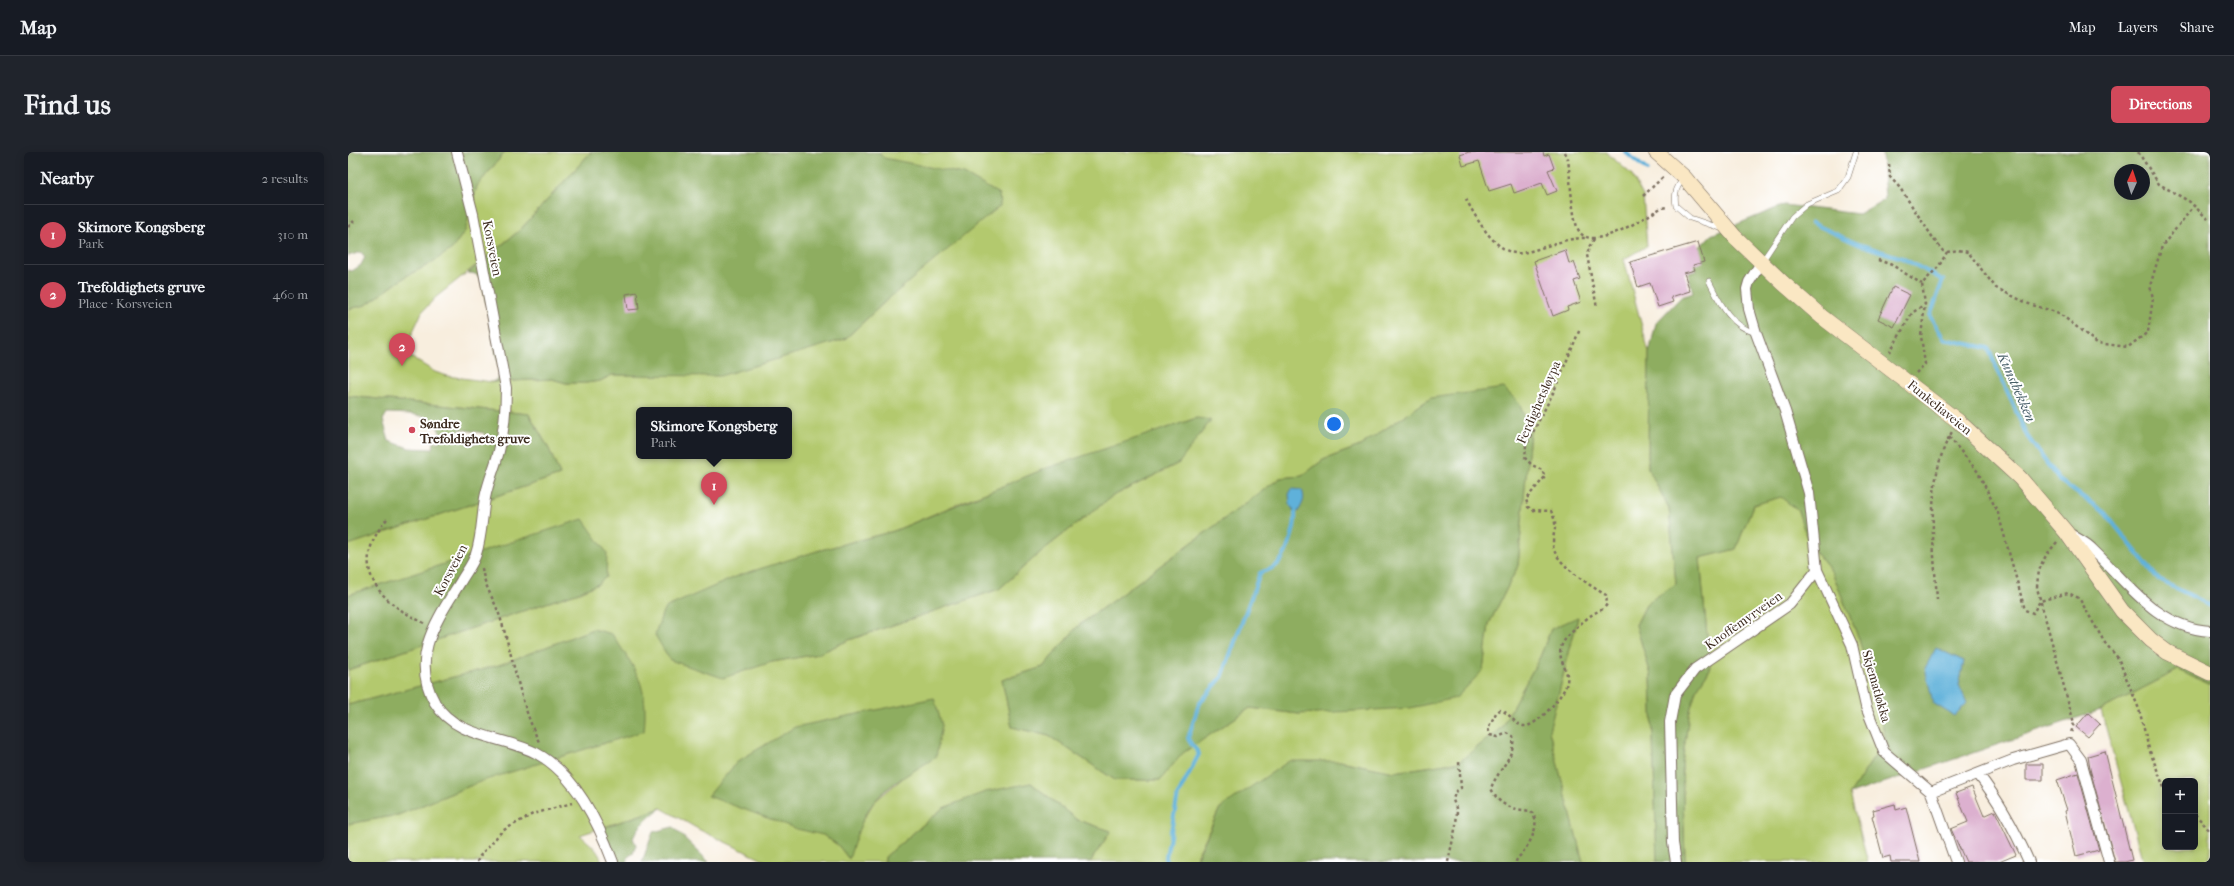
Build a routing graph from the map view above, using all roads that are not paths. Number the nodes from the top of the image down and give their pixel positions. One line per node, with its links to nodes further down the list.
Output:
1 (457, 152): 15 (street, Korsveien)
2 (1656, 152): 4 (street, Funkeliaveien)
3 (1856, 152): 6 (lane)
4 (1684, 177): 5 (street, Funkeliaveien); 5 (lane)
5 (1735, 237): 6 (street, Funkeliaveien)
6 (1761, 263): 8 (street); 9 (street, Funkeliaveien)
7 (1709, 281): 8 (lane)
8 (1756, 333): 10 (street)
9 (2066, 532): 11 (street); 12 (street, Funkeliaveien)
10 (1817, 570): 14 (street, Skjematløkka); 16 (street, Knoffemyrveien)
11 (2210, 631)
12 (2210, 672)
13 (1978, 774): 14 (street); 18 (street); 19 (street)
14 (1931, 792): 17 (street)
15 (613, 862)
16 (1676, 862)
17 (1956, 862)
18 (2029, 862)
19 (2109, 862)

